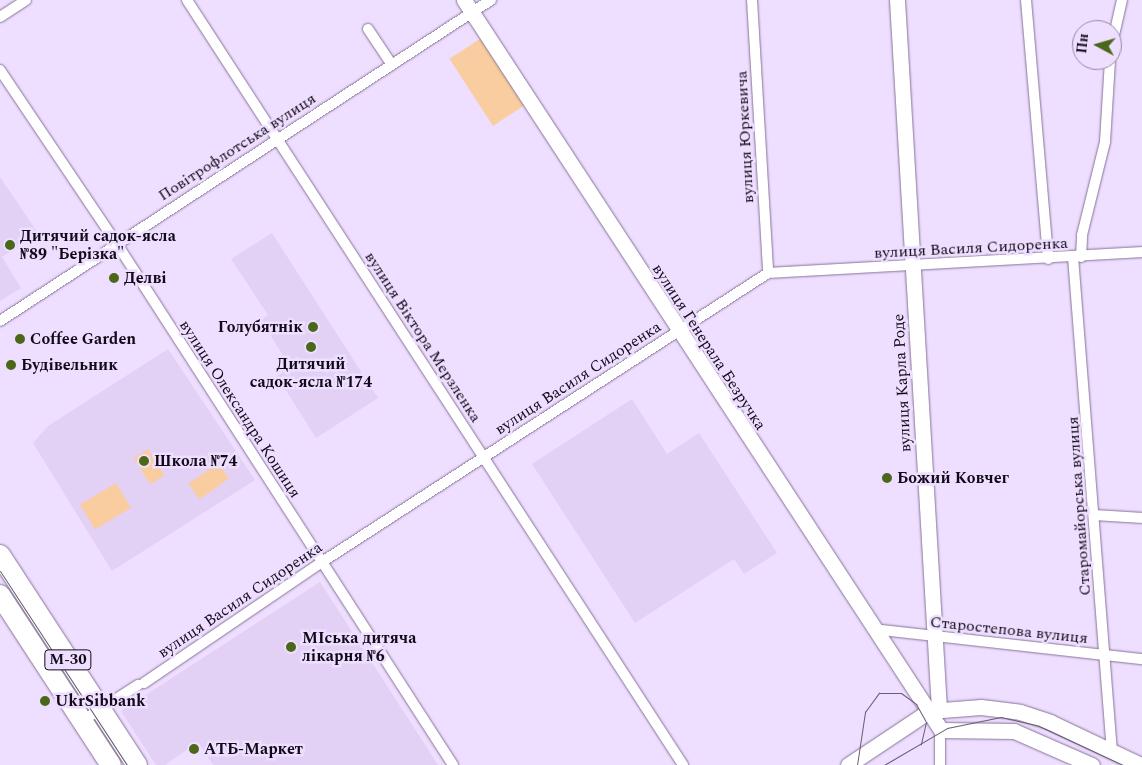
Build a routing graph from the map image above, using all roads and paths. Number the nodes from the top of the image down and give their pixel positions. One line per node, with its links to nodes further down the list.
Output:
1 (26, 0): 9 (street)
2 (186, 0): 15 (street, вулиця Віктора Мерзленка)
3 (491, 0): 8 (street, Повітрофлотська вулиця)
4 (752, 0): 21 (street, вулиця Юркевича)
5 (897, 0): 20 (street, вулиця Карла Роде)
6 (1026, 0): 19 (street)
7 (1122, 0): 10 (street)
8 (468, 6): 12 (street, Повітрофлотська вулиця); 23 (street, вулиця Генерала Безручка)
9 (0, 17)
10 (1117, 20)
11 (368, 29): 12 (street)
12 (392, 65): 15 (street, Повітрофлотська вулиця)
13 (0, 70): 16 (street, вулиця Олександра Кошиця)
14 (1109, 70): 18 (street, Старомайорська вулиця)
15 (276, 138): 16 (street, Повітрофлотська вулиця); 24 (street, вулиця Віктора Мерзленка)
16 (117, 244): 22 (street, Повітрофлотська вулиця); 28 (street, вулиця Олександра Кошиця)
17 (1142, 252): 18 (street, вулиця Василя Сидоренка)
18 (1077, 257): 19 (street, вулиця Василя Сидоренка); 25 (street, Старомайорська вулиця)
19 (1048, 259): 20 (street, вулиця Василя Сидоренка)
20 (913, 266): 21 (street, вулиця Василя Сидоренка); 31 (street, вулиця Карла Роде)
21 (768, 273): 23 (street, вулиця Василя Сидоренка)
22 (0, 321)
23 (678, 331): 24 (street, вулиця Василя Сидоренка); 30 (street, вулиця Генерала Безручка)
24 (484, 458): 28 (street, вулиця Василя Сидоренка); 42 (street, вулиця Віктора Мерзленка)
25 (1095, 515): 26 (street); 32 (street, Старомайорська вулиця)
26 (1142, 518)
27 (0, 555): 34 (highway, М-30)
28 (322, 562): 34 (street, вулиця Василя Сидоренка); 41 (street, вулиця Олександра Кошиця)
29 (0, 595): 36 (highway, М-30)
30 (873, 629): 31 (street, Старостепова вулиця); 35 (street, вулиця Генерала Безручка)
31 (935, 638): 32 (street, Старостепова вулиця); 35 (street, вулиця Карла Роде)
32 (1105, 655): 33 (street, Старостепова вулиця); 38 (street, Старомайорська вулиця)
33 (1142, 659)
34 (100, 709): 36 (street, вулиця Василя Сидоренка); 40 (highway, М-30)
35 (934, 710): 37 (street, вулиця Генерала Безручка); 38 (street); 43 (street)
36 (82, 721): 39 (highway, М-30)
37 (941, 730): 44 (street); 45 (street)
38 (1112, 752): 46 (street)
39 (111, 765)
40 (137, 765)
41 (453, 765)
42 (683, 765)
43 (848, 765)
44 (940, 765)
45 (1092, 765)
46 (1140, 765)

